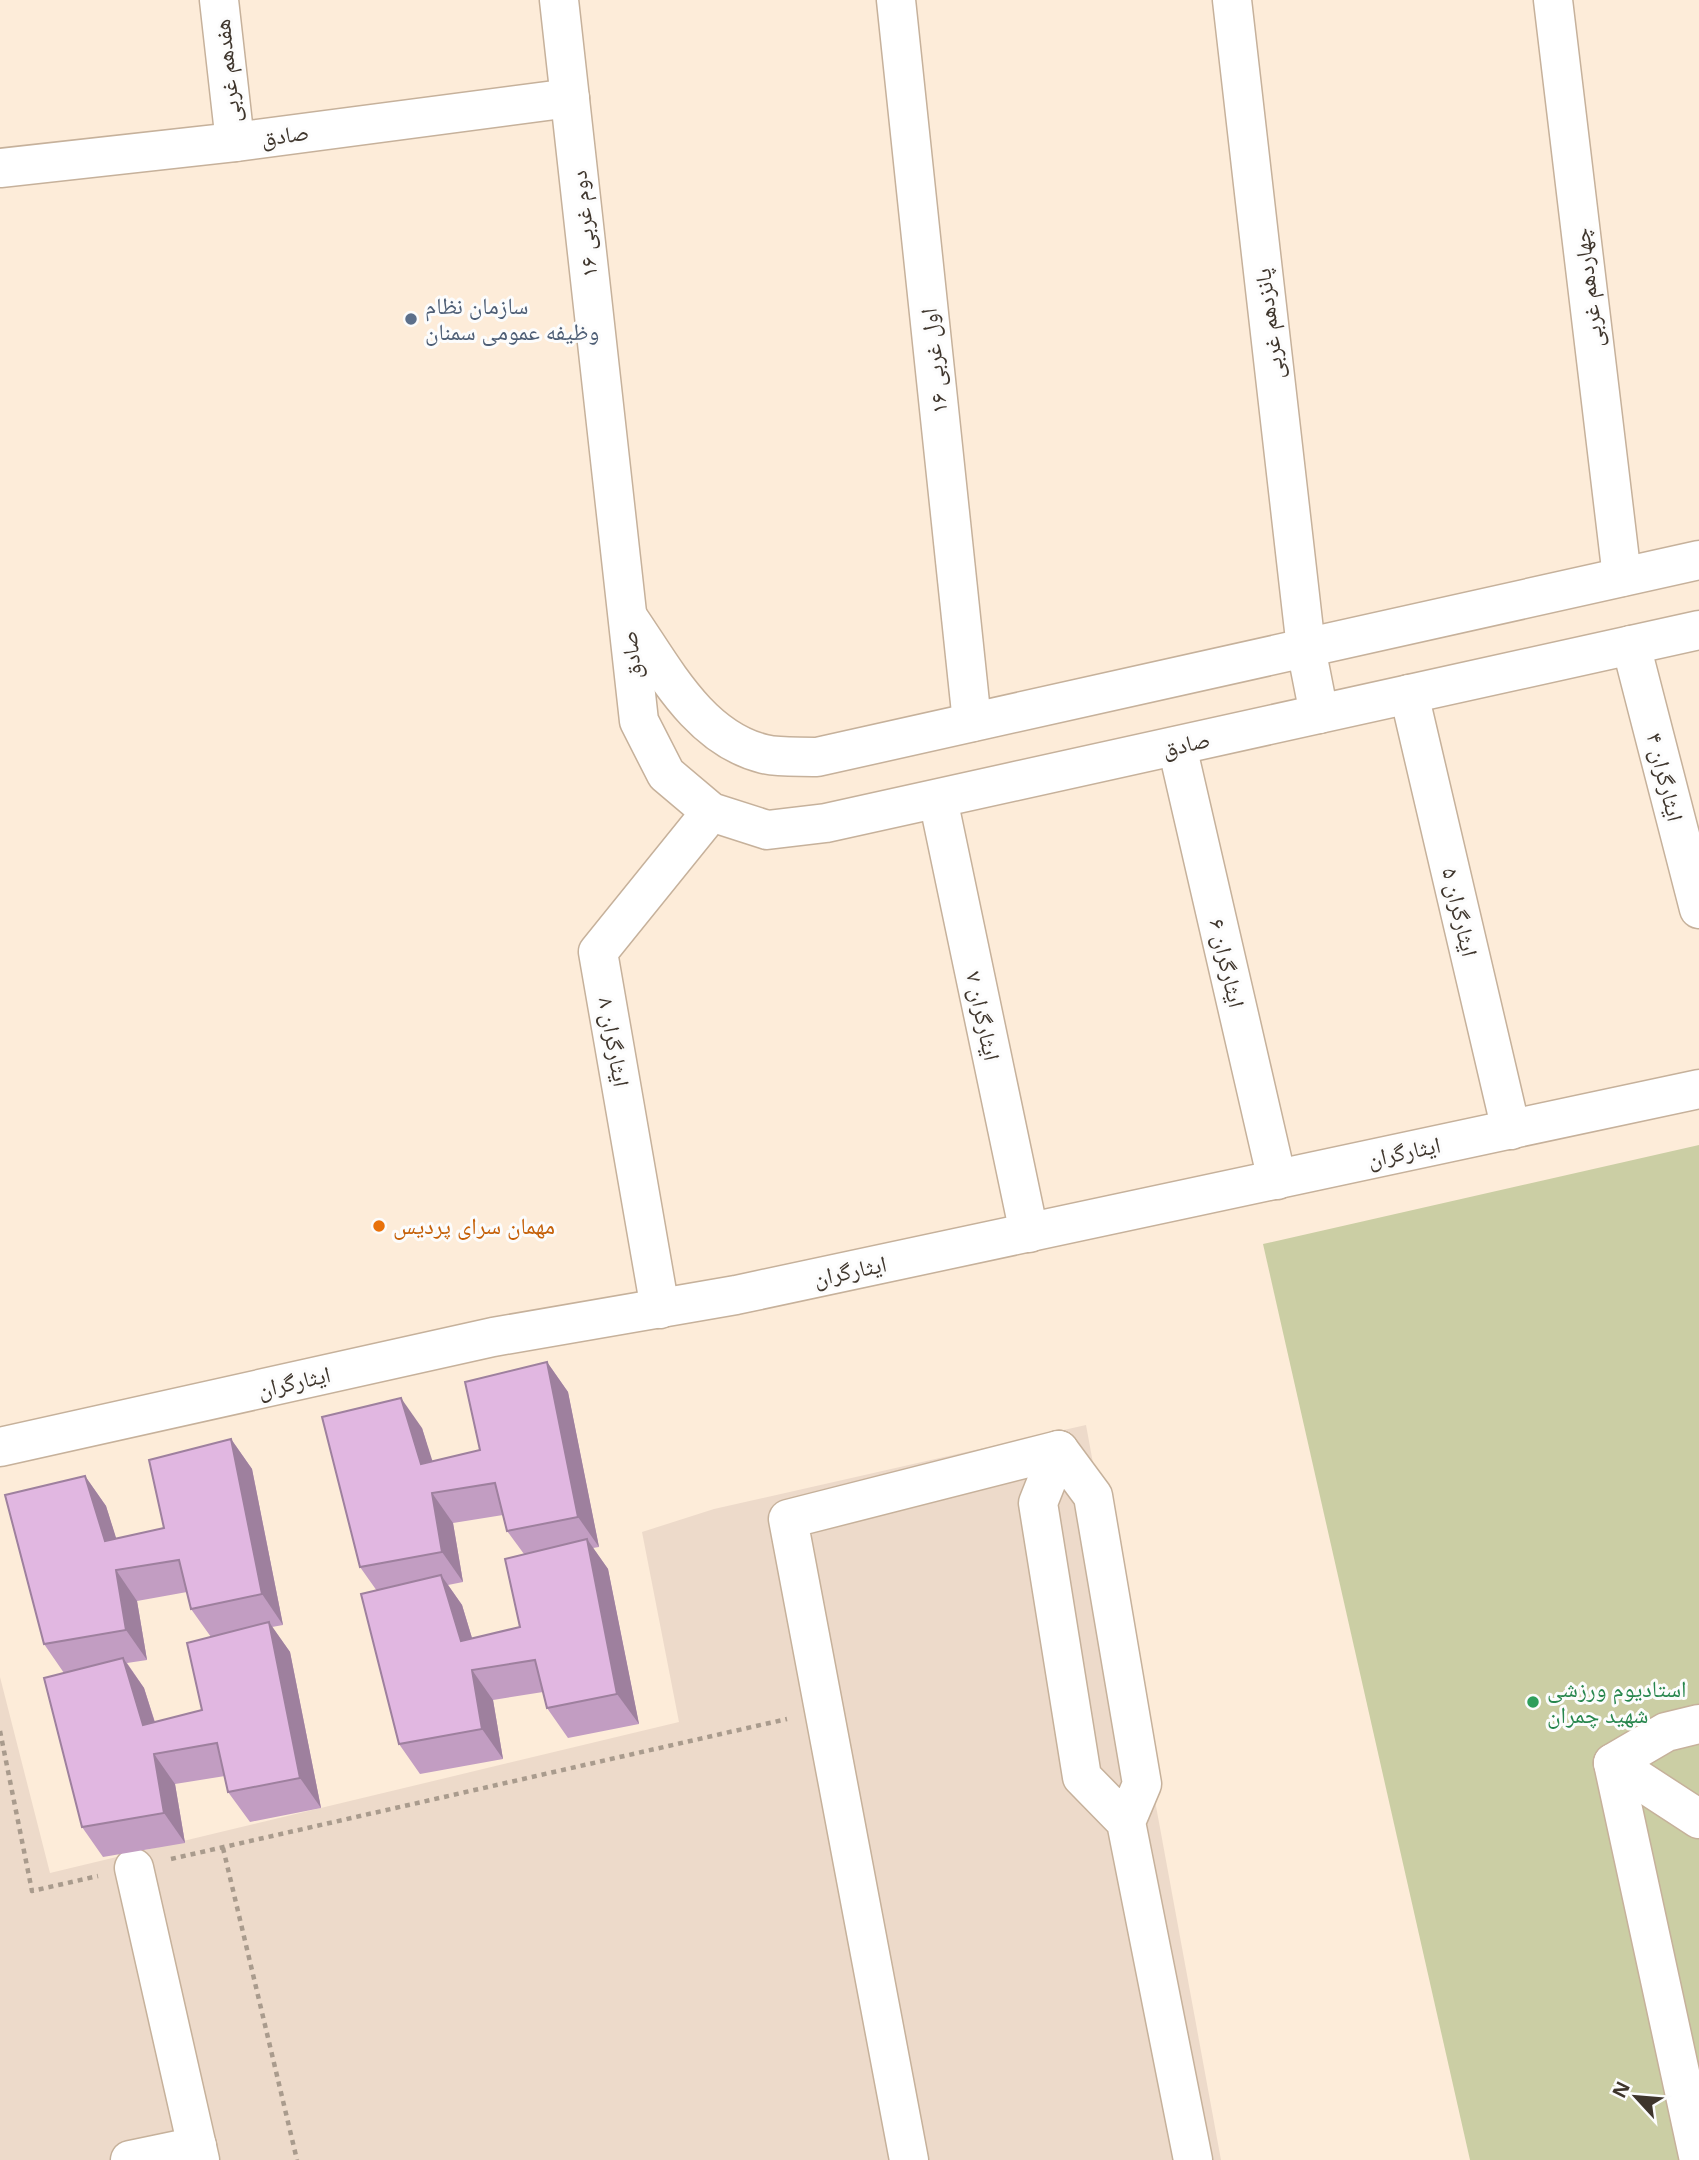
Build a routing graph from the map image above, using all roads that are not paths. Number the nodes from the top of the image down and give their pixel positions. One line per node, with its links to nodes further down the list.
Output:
1 (219, 0): 7 (street, هفدهم غربی)
2 (559, 0): 6 (street, ۱۶ دوم غربی)
3 (896, 0): 17 (street, ۱۶ اول غربی)
4 (1232, 0): 14 (street, پانزدهم غربی)
5 (1553, 0): 10 (street, چهاردهم غربی)
6 (570, 97): 7 (street, صادق); 11 (street, ۱۶ دوم غربی)
7 (234, 142): 8 (street, صادق)
8 (0, 168)
9 (1699, 560): 10 (street, صادق)
10 (1622, 577): 14 (street, صادق)
11 (627, 615): 17 (street, صادق); 20 (street, صادق)
12 (1699, 630): 13 (street, صادق)
13 (1631, 645): 15 (street, صادق); 21 (street, ایثارگران ۴)
14 (1306, 648): 16 (street, پانزدهم غربی); 17 (street, صادق)
15 (1409, 694): 16 (street, صادق); 23 (street, ایثارگران ۵)
16 (1319, 714): 18 (street, صادق)
17 (972, 722)
18 (1177, 746): 19 (street, صادق); 24 (street, ایثارگران ۶)
19 (938, 799): 20 (street, صادق); 25 (street, ایثارگران ۷)
20 (711, 812): 26 (street, ایثارگران ۸)
21 (1699, 909)
22 (1699, 1089): 23 (street, ایثارگران)
23 (1511, 1130): 24 (street, ایثارگران)
24 (1276, 1180): 25 (street, ایثارگران)
25 (1029, 1233): 26 (street, ایثارگران)
26 (660, 1309): 27 (street, ایثارگران)
27 (0, 1447)
28 (1059, 1450): 32 (street); 32 (street); 36 (street)
29 (1699, 1724): 30 (street)
30 (1613, 1763): 31 (street); 38 (street)
31 (1699, 1819)
32 (1126, 1822): 37 (street)
33 (134, 1868): 34 (street)
34 (198, 2153): 35 (street)
35 (130, 2160)
36 (909, 2160)
37 (1193, 2160)
38 (1699, 2160)

